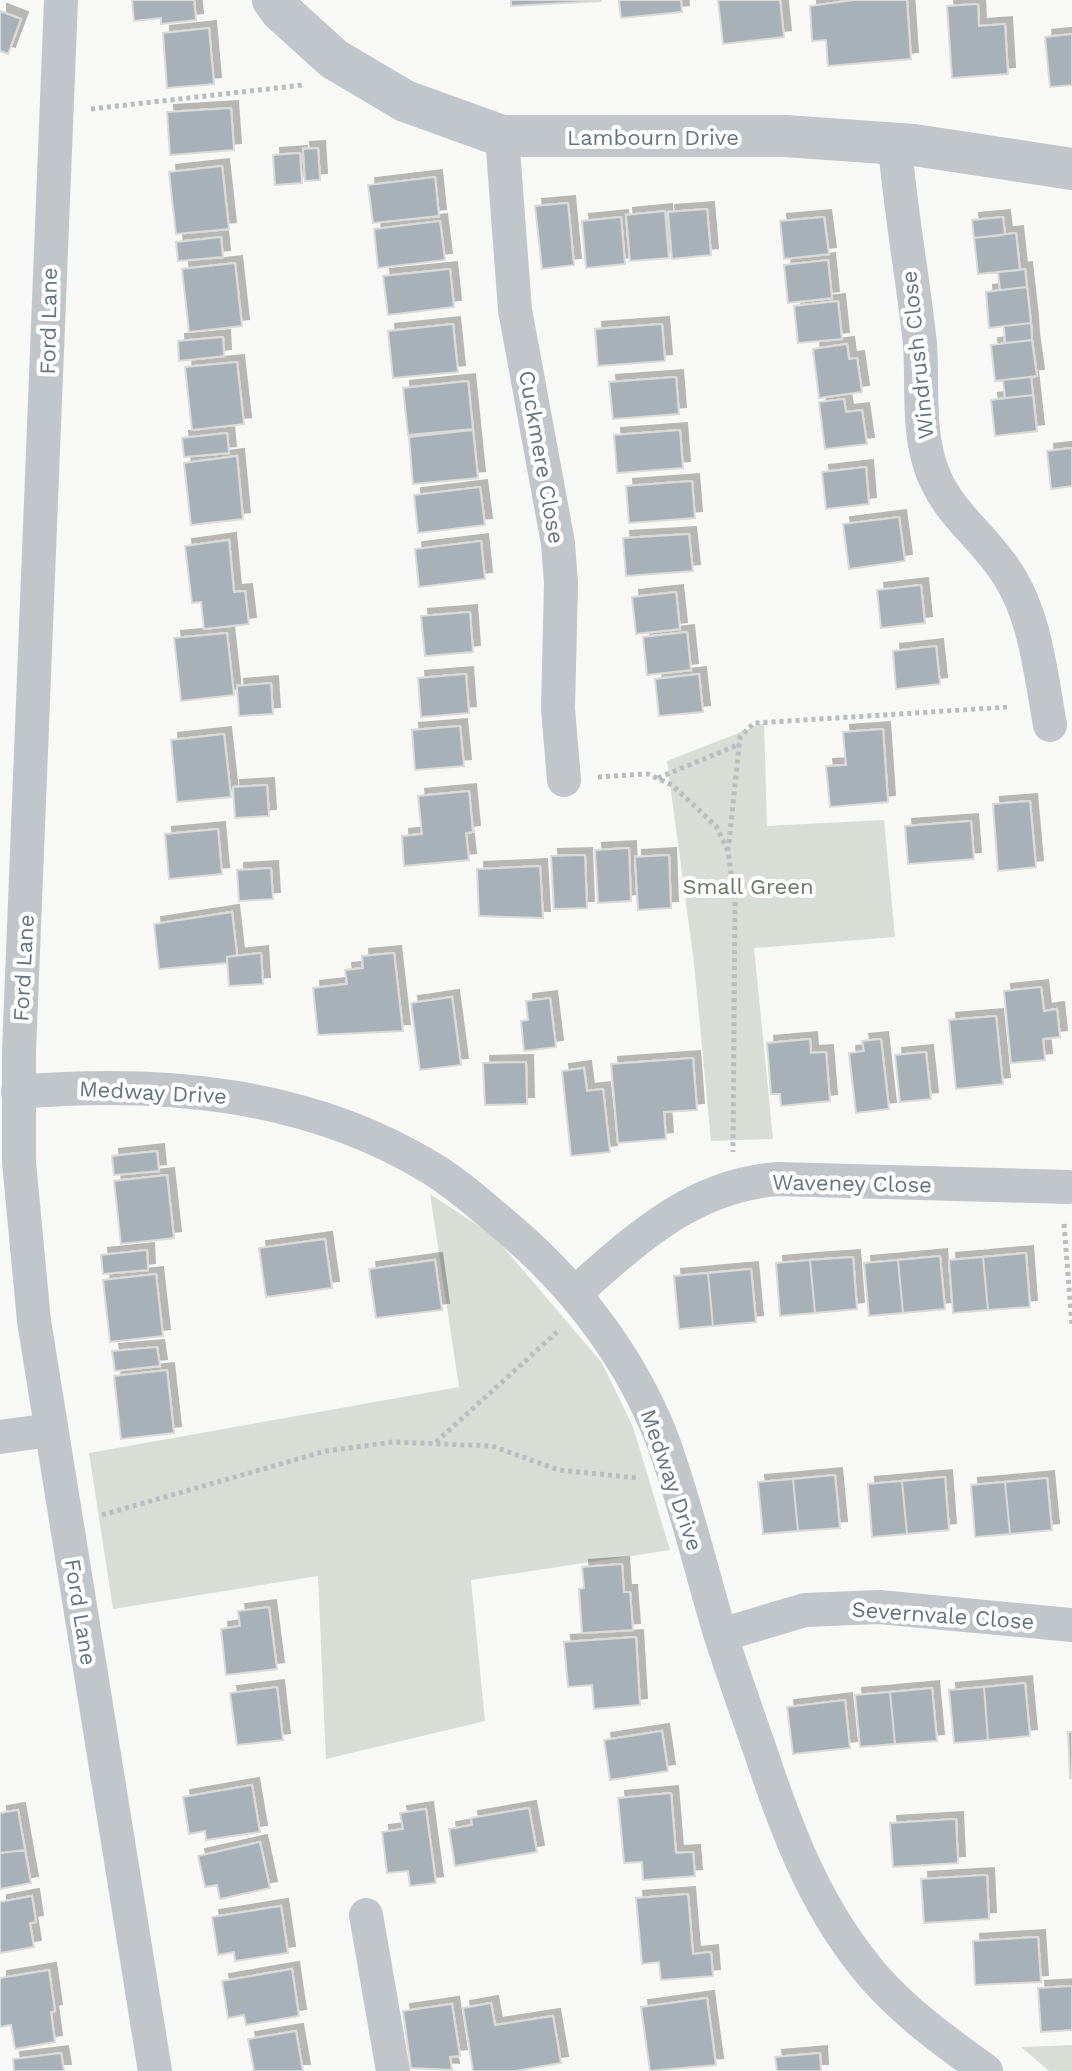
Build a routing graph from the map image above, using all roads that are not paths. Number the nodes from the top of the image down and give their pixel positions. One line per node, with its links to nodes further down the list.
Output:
1 (61, 0): 8 (street, Ford Lane)
2 (273, 0): 3 (street, Lambourn Drive)
3 (502, 136): 4 (street, Lambourn Drive); 7 (street, Cuckmere Close)
4 (895, 144): 5 (street, Lambourn Drive); 6 (street, Windrush Close)
5 (1072, 169)
6 (1048, 714)
7 (564, 780)
8 (18, 1092): 10 (street, Medway Drive); 11 (street, Ford Lane)
9 (1068, 1187): 10 (street, Waveney Close)
10 (579, 1300): 14 (street, Medway Drive)
11 (51, 1430): 12 (street); 16 (street, Ford Lane)
12 (0, 1437)
13 (1072, 1625): 14 (street, Severnvale Close)
14 (721, 1635): 18 (street, Medway Drive)
15 (366, 1915): 17 (street)
16 (155, 2071)
17 (393, 2071)
18 (986, 2071)

